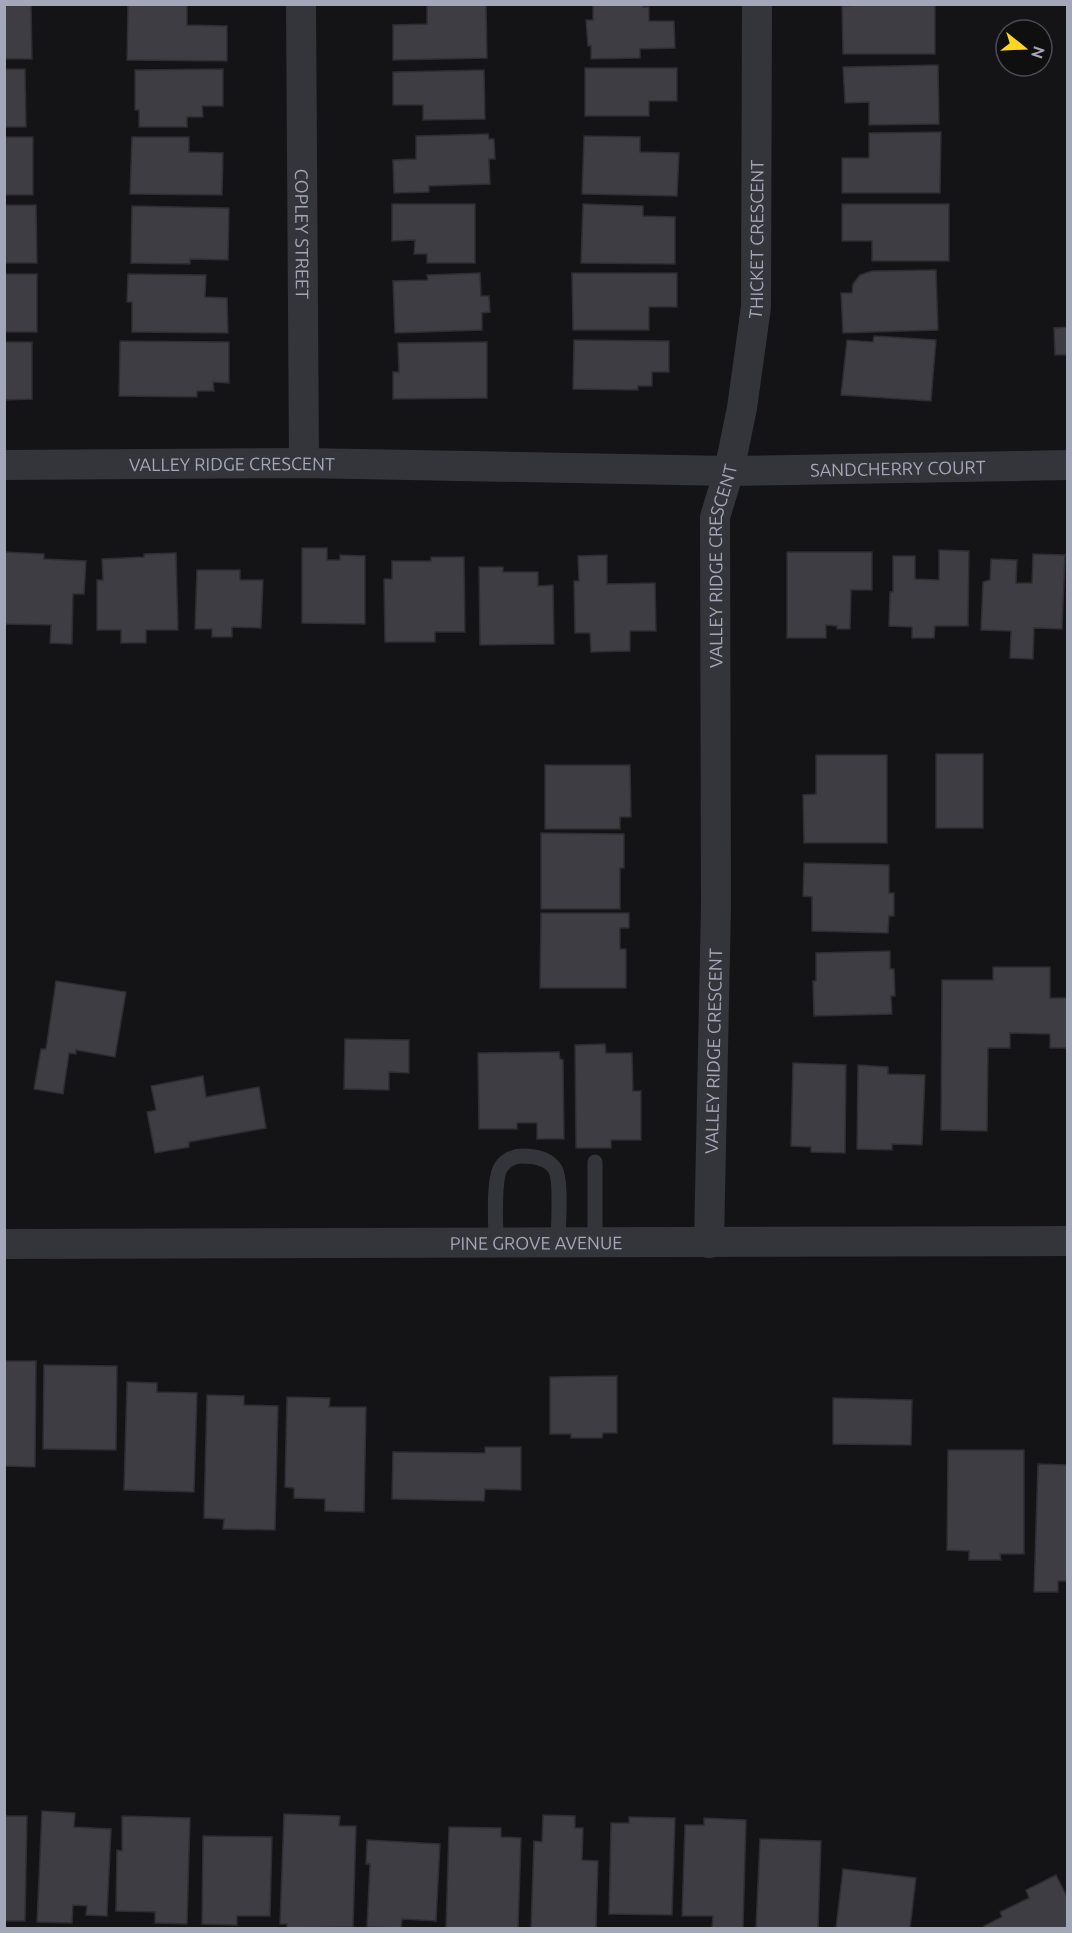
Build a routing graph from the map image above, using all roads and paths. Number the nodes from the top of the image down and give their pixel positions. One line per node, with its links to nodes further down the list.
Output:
1 (301, 4): 3 (street, COPLEY STREET)
2 (757, 4): 6 (street, THICKET CRESCENT)
3 (304, 464): 4 (street, VALLEY RIDGE CRESCENT); 6 (street, VALLEY RIDGE CRESCENT)
4 (4, 465)
5 (1068, 465): 6 (street, SANDCHERRY COURT)
6 (729, 471): 12 (street, VALLEY RIDGE CRESCENT)
7 (595, 1162): 9 (lane)
8 (1068, 1241): 12 (street, PINE GROVE AVENUE)
9 (595, 1242): 11 (street, PINE GROVE AVENUE); 12 (street, PINE GROVE AVENUE)
10 (496, 1243): 11 (street, PINE GROVE AVENUE); 11 (lane); 13 (street, PINE GROVE AVENUE)
11 (558, 1243)
12 (708, 1243)
13 (4, 1244)

